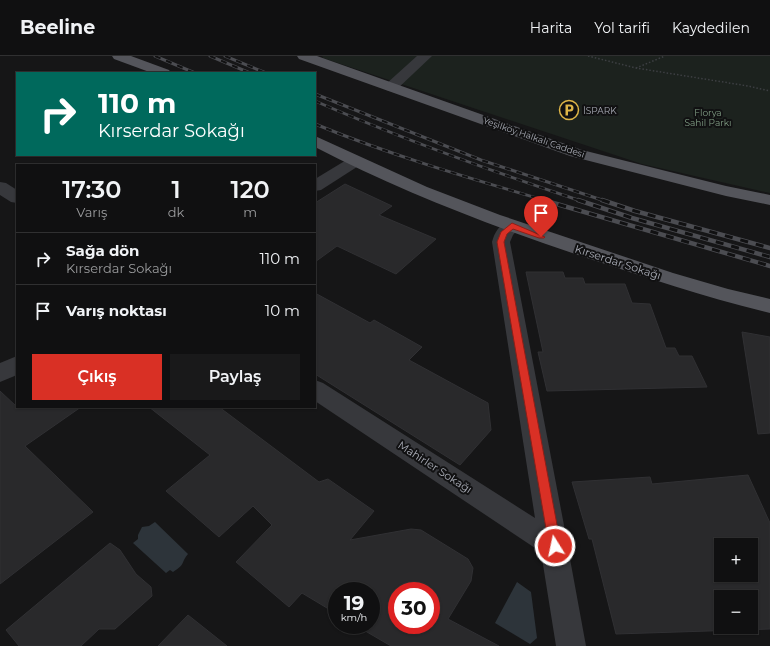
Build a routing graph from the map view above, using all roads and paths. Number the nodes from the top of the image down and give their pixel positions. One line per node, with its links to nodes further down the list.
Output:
1 (119, 56): 7 (main road)
2 (304, 56): 9 (main road, Yeşilköy Halkalı Caddesi)
3 (425, 56): 9 (street)
4 (588, 56): 6 (path)
5 (665, 56): 6 (path)
6 (636, 68): 10 (path)
7 (161, 72)
8 (423, 75): 9 (street)
9 (396, 89): 16 (main road, Yeşilköy Halkalı Caddesi)
10 (770, 91)
11 (316, 142): 12 (main road, Kırserdar Sokağı)
12 (354, 162): 13 (street); 17 (main road, Kırserdar Sokağı)
13 (316, 185)
14 (0, 187): 15 (street)
15 (16, 197)
16 (770, 200)
17 (512, 226): 18 (main road, Kırserdar Sokağı); 22 (street)
18 (770, 306)
19 (16, 365): 20 (street)
20 (0, 374)
21 (316, 390): 22 (street, Mahirler Sokağı)
22 (555, 546): 23 (street)
23 (571, 646)

